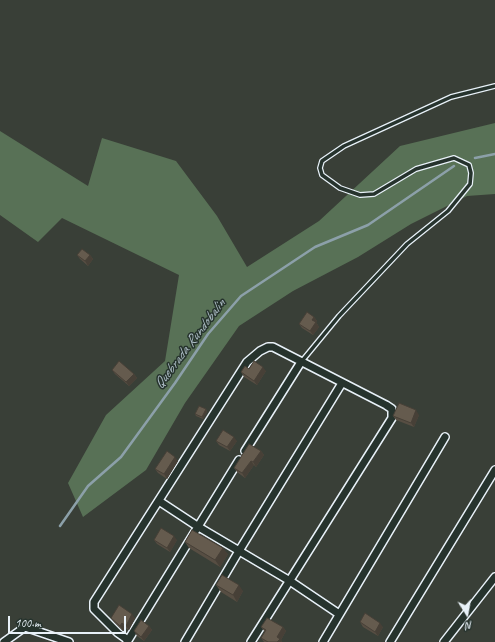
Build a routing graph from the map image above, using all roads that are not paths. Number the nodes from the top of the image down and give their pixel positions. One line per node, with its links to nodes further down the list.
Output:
1 (495, 86): 2 (lane)
2 (301, 362): 3 (street); 6 (street); 7 (street)
3 (342, 383): 8 (street); 10 (street)
4 (445, 437): 11 (street)
5 (495, 470): 18 (street)
6 (159, 501): 7 (street); 12 (street)
7 (197, 526): 8 (street); 12 (street)
8 (239, 551): 10 (street); 15 (street)
9 (495, 577): 19 (street)
10 (290, 581): 11 (street); 16 (street)
11 (339, 614): 17 (street)
12 (128, 641)
13 (4, 642): 14 (street)
14 (69, 642)
15 (185, 642)
16 (251, 642)
17 (323, 642)
18 (390, 642)
19 (444, 642)

